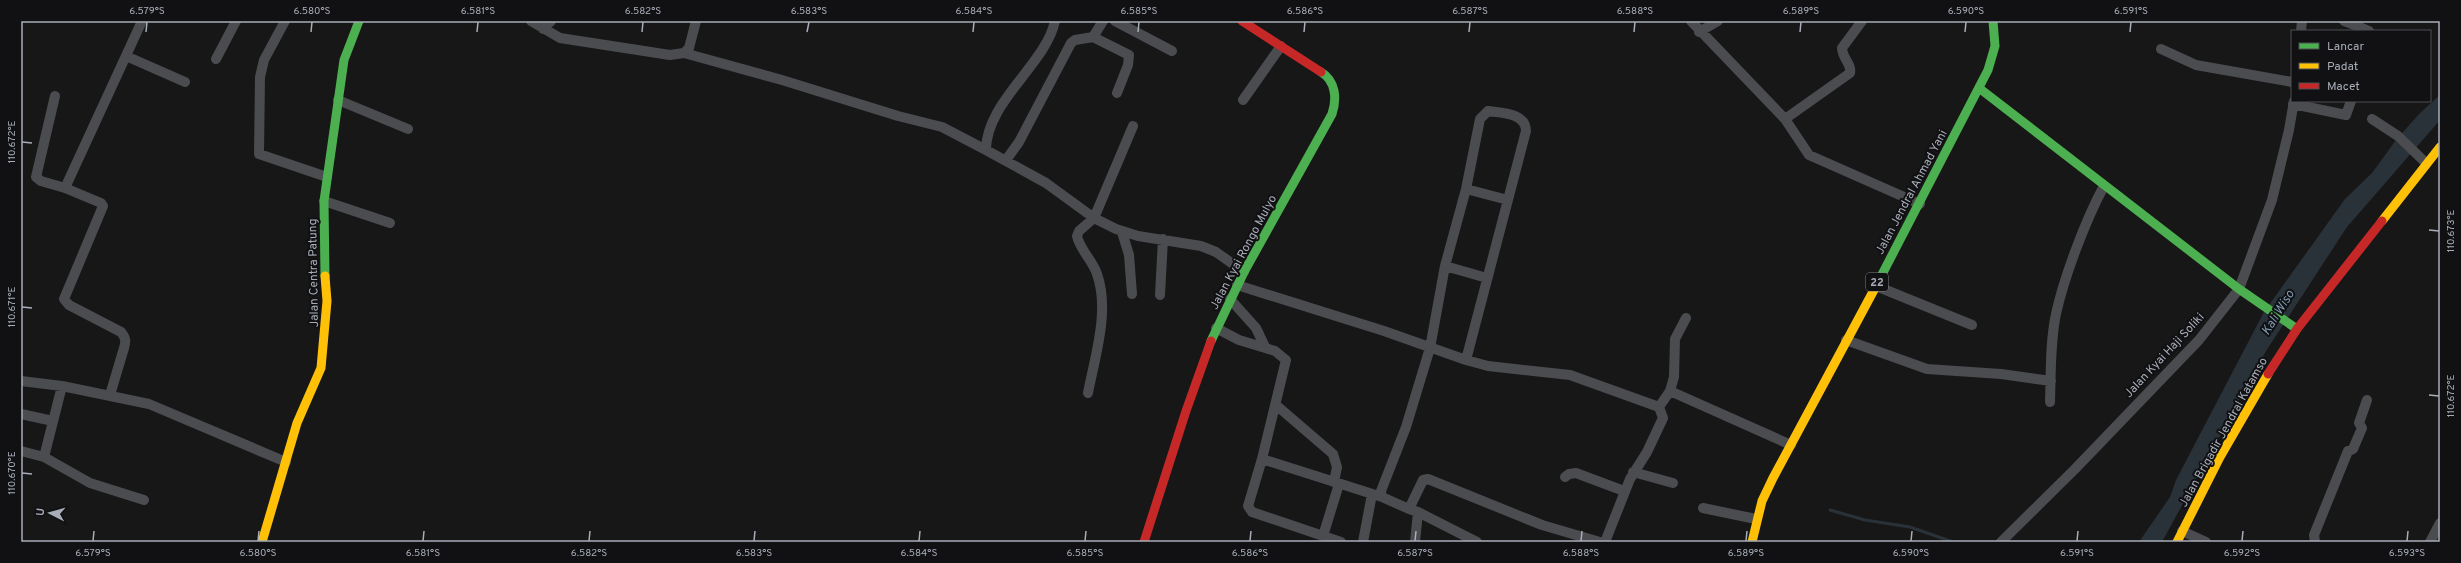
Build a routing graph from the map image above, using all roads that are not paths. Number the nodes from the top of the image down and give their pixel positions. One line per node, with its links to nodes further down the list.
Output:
1 (142, 21): 26 (street)
2 (236, 21): 27 (street)
3 (285, 21): 45 (street)
4 (359, 21): 33 (main road, Jalan Centra Patung)
5 (531, 21): 18 (street)
6 (551, 21): 18 (street)
7 (696, 21): 25 (street)
8 (1055, 21): 42 (street)
9 (1103, 21): 21 (street)
10 (1114, 21): 23 (street)
11 (1242, 21): 22 (main road, Jalan Kyai Rongo Mulyo)
12 (1691, 21): 20 (street)
13 (1718, 21): 20 (street)
14 (1862, 21): 37 (street)
15 (2344, 21): 17 (street)
16 (1995, 22): 30 (main road, Jalan Jendral Ahmad Yani / 22)
17 (2356, 23): 19 (street)
18 (543, 29): 25 (street)
19 (2367, 30)
20 (1699, 32): 37 (street)
21 (1093, 37): 31 (street); 43 (street)
22 (1281, 46): 34 (street); 57 (main road, Jalan Kyai Rongo Mulyo)
23 (1172, 50)
24 (2161, 50): 29 (street)
25 (684, 53): 42 (street)
26 (126, 56): 28 (street); 47 (street)
27 (216, 59)
28 (185, 82)
29 (2291, 82)
30 (1979, 88): 46 (main road); 51 (main road, Jalan Jendral Ahmad Yani / 22)
31 (1117, 93)
32 (55, 96): 47 (street)
33 (338, 100): 40 (street); 45 (main road, Jalan Centra Patung)
34 (1243, 100)
35 (2351, 102): 36 (street)
36 (2294, 103): 61 (street, Jalan Kyai Haji Soliki)
37 (1785, 119): 51 (street)
38 (2372, 119): 44 (street)
39 (1133, 126): 52 (street)
40 (408, 129)
41 (2440, 147): 44 (main road, Jalan Brigadir Jendral Katamso)
42 (986, 150): 43 (street)
43 (1006, 160): 52 (street)
44 (2426, 163): 68 (main road, Jalan Brigadir Jendral Katamso)
45 (327, 177): 49 (main road, Jalan Centra Patung)
46 (2104, 186): 61 (main road); 73 (street)
47 (65, 188): 78 (street)
48 (1466, 189): 50 (street); 50 (street); 56 (street)
49 (324, 200): 53 (street); 89 (main road, Jalan Centra Patung)
50 (1508, 200): 58 (street)
51 (1920, 204): 60 (main road, Jalan Jendral Ahmad Yani / 22)
52 (1094, 218): 54 (street); 77 (street)
53 (390, 223)
54 (1122, 232): 55 (street); 62 (street)
55 (1164, 239): 57 (street); 63 (street)
56 (1445, 266): 58 (street); 71 (street)
57 (1244, 272): 59 (main road, Jalan Kyai Rongo Mulyo)
58 (1487, 278): 72 (street)
59 (1237, 285): 64 (main road, Jalan Kyai Rongo Mulyo); 71 (street)
60 (1876, 286): 66 (street); 69 (main road, Jalan Jendral Ahmad Yani / 22)
61 (2239, 289): 68 (main road); 115 (street, Jalan Kyai Haji Soliki)
62 (1132, 294)
63 (1160, 295)
64 (1230, 299): 67 (main road, Jalan Kyai Rongo Mulyo); 70 (street)
65 (1686, 318): 76 (street)
66 (1972, 325)
67 (1216, 328): 70 (street); 106 (main road, Jalan Kyai Rongo Mulyo)
68 (2297, 329): 102 (main road, Jalan Brigadir Jendral Katamso)
69 (1846, 340): 73 (street); 85 (main road, Jalan Jendral Ahmad Yani / 22)
70 (1265, 348): 81 (street)
71 (1430, 348): 72 (street); 96 (street)
72 (1466, 360): 82 (street)
73 (2051, 381): 80 (street)
74 (21, 382): 75 (street)
75 (62, 386): 78 (street); 84 (street)
76 (1670, 391): 82 (street); 85 (street)
77 (1088, 393)
78 (110, 395): 89 (street)
79 (2367, 400): 118 (street)
80 (2050, 402)
81 (1276, 405): 88 (street); 92 (street)
82 (1659, 407): 90 (street)
83 (21, 414): 84 (street)
84 (53, 421): 87 (street)
85 (1791, 445): 100 (main road, Jalan Jendral Ahmad Yani / 22)
86 (21, 451): 87 (street)
87 (44, 458): 97 (street)
88 (1262, 459): 92 (street); 103 (street)
89 (286, 462): 105 (main road, Jalan Centra Patung)
90 (1633, 472): 93 (street); 94 (street)
91 (1565, 477): 94 (street)
92 (1336, 483): 95 (street); 103 (street)
93 (1673, 483)
94 (1624, 491): 112 (street)
95 (1372, 494): 96 (street); 108 (street)
96 (1382, 497): 99 (street)
97 (144, 500)
98 (1703, 508): 100 (street)
99 (1414, 510): 104 (street); 109 (street); 111 (street)
100 (1756, 519): 113 (main road, Jalan Jendral Ahmad Yani / 22)
101 (2440, 523): 119 (street)
102 (2182, 531): 116 (main road, Jalan Brigadir Jendral Katamso); 117 (street)
103 (1323, 536): 107 (street)
104 (1466, 540): 110 (street)
105 (262, 542)
106 (1144, 542)
107 (1342, 542)
108 (1364, 542)
109 (1415, 542)
110 (1477, 542)
111 (1600, 542)
112 (1605, 542)
113 (1752, 542): 114 (street)
114 (1755, 542)
115 (2000, 542)
116 (2177, 542)
117 (2206, 542)
118 (2315, 542)
119 (2430, 542)

